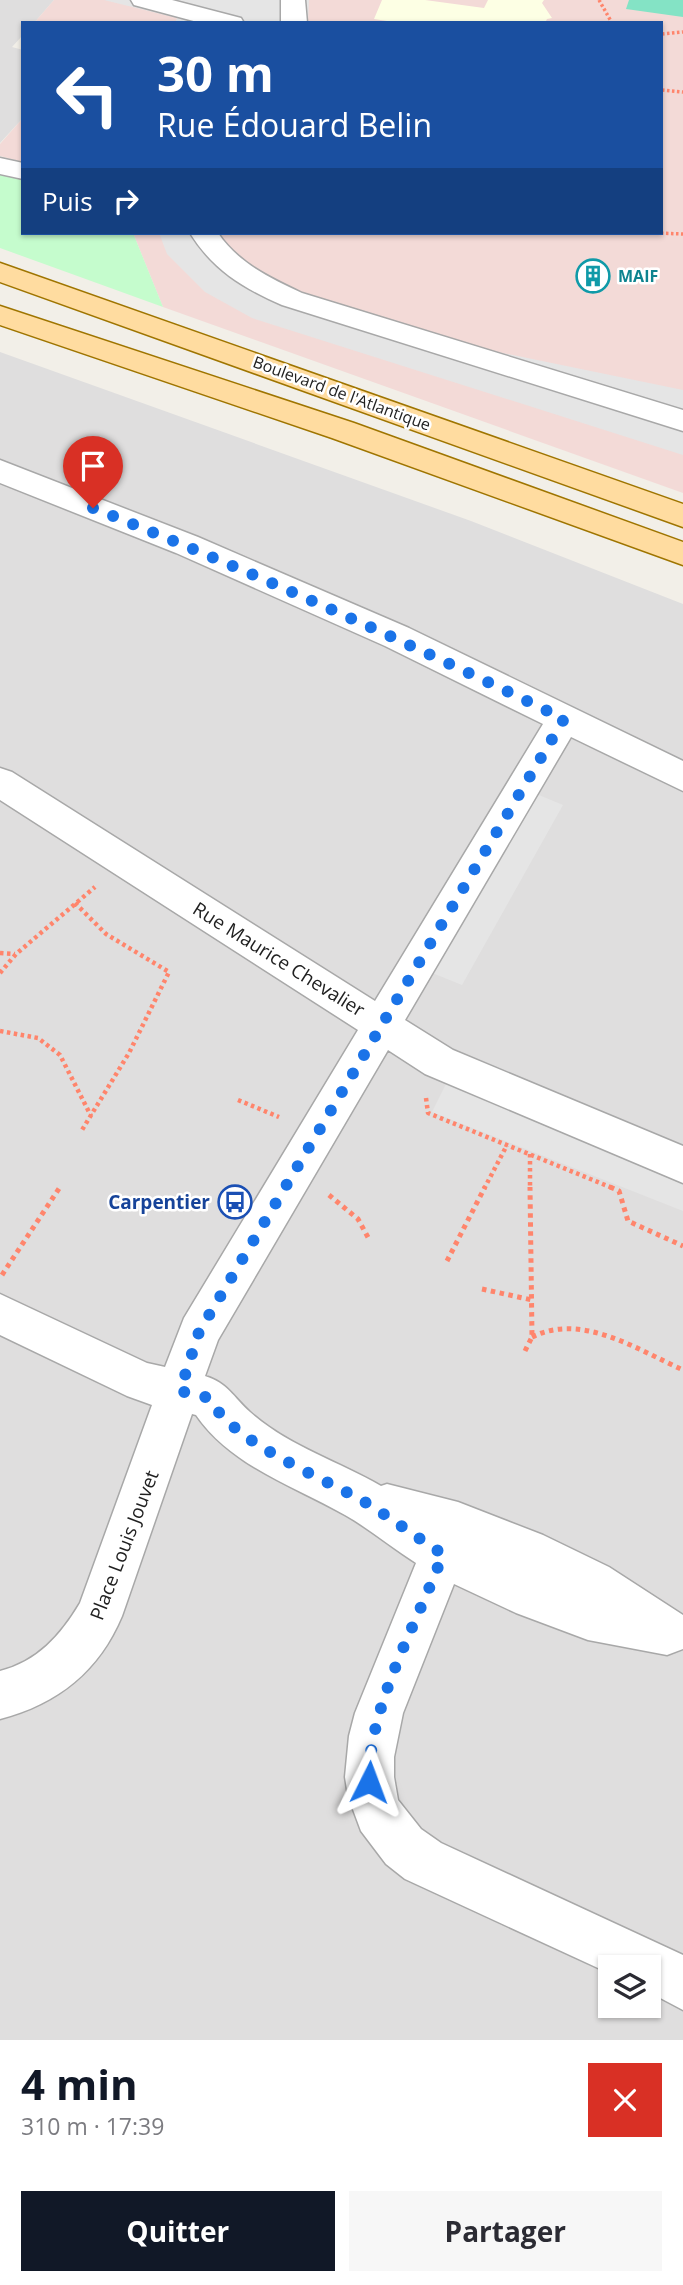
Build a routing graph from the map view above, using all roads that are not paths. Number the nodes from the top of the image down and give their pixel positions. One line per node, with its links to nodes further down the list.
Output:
1 (143, 0): 3 (street)
2 (293, 0): 4 (street)
3 (224, 21)
4 (293, 21)
5 (0, 166): 6 (street)
6 (21, 171)
7 (206, 235): 10 (street)
8 (0, 272): 12 (main road, Boulevard de l'Atlantique)
9 (0, 315): 13 (main road, Boulevard de l'Atlantique)
10 (683, 421)
11 (0, 471): 14 (street)
12 (683, 516)
13 (683, 554)
14 (564, 719): 15 (street); 17 (street, Place Louis Jouvet)
15 (683, 777)
16 (0, 782): 17 (street, Rue Maurice Chevalier)
17 (383, 1025): 18 (street, Rue Maurice Chevalier); 20 (street, Place Louis Jouvet)
18 (683, 1165)
19 (0, 1314): 20 (street)
20 (180, 1391): 21 (street); 24 (street, Place Louis Jouvet)
21 (365, 1502): 22 (street); 23 (street)
22 (443, 1554): 23 (street); 25 (street)
23 (675, 1636)
24 (0, 1695)
25 (683, 1984)

